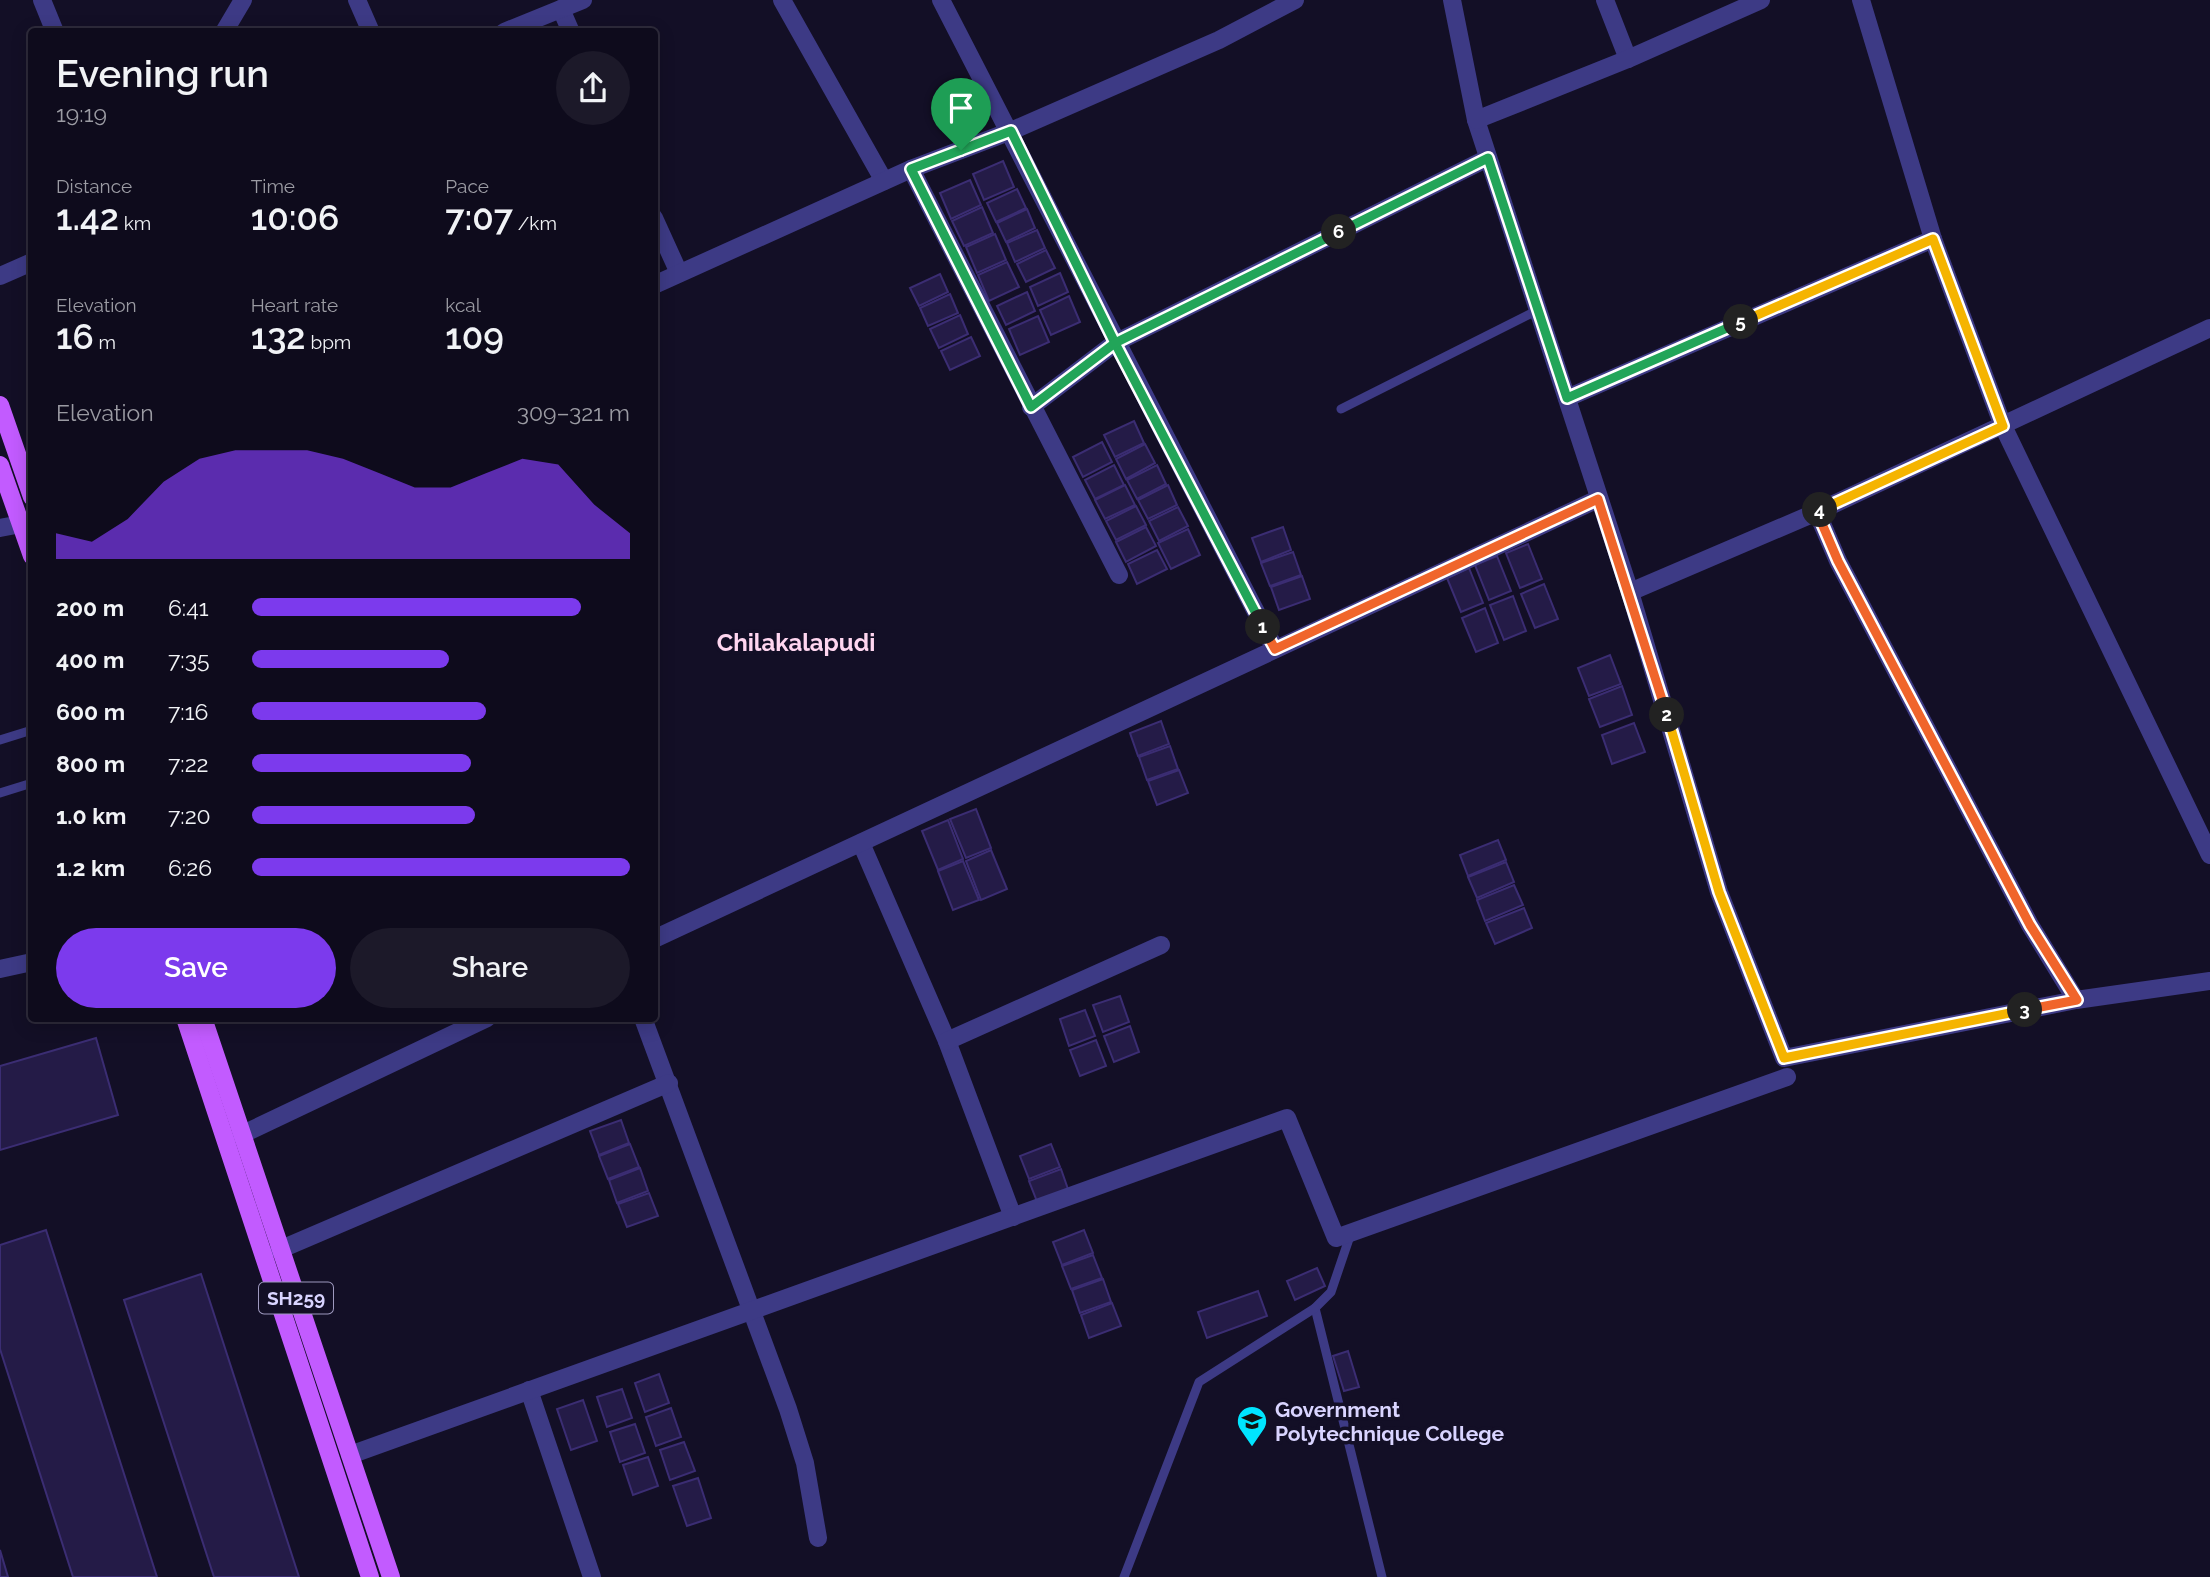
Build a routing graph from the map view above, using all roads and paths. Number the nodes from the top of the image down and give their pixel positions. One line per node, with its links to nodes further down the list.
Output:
1 (42, 0): 15 (street)
2 (243, 0): 16 (street)
3 (358, 0): 17 (street)
4 (530, 0): 14 (street)
5 (583, 0): 13 (street)
6 (782, 0): 25 (street)
7 (941, 0): 22 (street)
8 (1295, 0): 22 (street)
9 (1452, 0): 21 (street)
10 (1605, 0): 20 (street)
11 (1761, 0): 20 (street)
12 (1861, 0): 27 (street)
13 (561, 9): 14 (street); 19 (street)
14 (537, 17): 18 (street)
15 (53, 28)
16 (226, 28)
17 (369, 28)
18 (513, 28)
19 (569, 28)
20 (1628, 59): 21 (street)
21 (1476, 120): 23 (street)
22 (1011, 131): 24 (street); 34 (street)
23 (1488, 158): 32 (street); 34 (street)
24 (911, 169): 25 (street); 37 (street)
25 (884, 181): 29 (street)
26 (658, 227): 29 (street)
27 (1933, 239): 35 (street); 39 (street)
28 (28, 264): 30 (street)
29 (679, 273): 31 (street)
30 (0, 276)
31 (658, 283)
32 (1538, 310): 35 (street); 38 (lane)
33 (2210, 328): 39 (street)
34 (1115, 343): 37 (street); 48 (street)
35 (1567, 398): 42 (street)
36 (0, 405): 41 (main road)
37 (1031, 407): 46 (street)
38 (1341, 409)
39 (2003, 426): 43 (street); 54 (street)
40 (0, 465): 45 (main road)
41 (28, 486)
42 (1598, 499): 47 (street); 48 (street)
43 (1817, 512): 47 (street); 60 (street)
44 (0, 528): 45 (street)
45 (26, 530)
46 (1119, 575)
47 (1630, 592): 60 (street)
48 (1275, 649): 53 (street)
49 (28, 731): 50 (lane)
50 (0, 740)
51 (28, 784): 52 (lane)
52 (0, 793)
53 (861, 843): 55 (street); 65 (street)
54 (2210, 855)
55 (658, 937)
56 (1161, 945): 65 (street)
57 (28, 963): 58 (street)
58 (0, 969)
59 (2210, 981): 60 (street)
60 (2077, 1000)
61 (186, 1022): 77 (main road, SH259)
62 (204, 1022): 68 (main road, SH259)
63 (479, 1022): 68 (street)
64 (645, 1022): 67 (street)
65 (947, 1041): 69 (street)
66 (1787, 1077): 70 (street)
67 (669, 1083): 71 (street); 73 (street)
68 (241, 1135): 71 (main road, SH259)
69 (1013, 1217): 70 (street); 73 (street)
70 (1351, 1234): 72 (lane)
71 (279, 1250): 75 (main road, SH259)
72 (1315, 1308): 80 (lane); 81 (lane)
73 (752, 1310): 74 (street); 76 (street)
74 (529, 1390): 75 (street); 79 (street)
75 (350, 1455): 78 (main road, SH259)
76 (818, 1538)
77 (370, 1577)
78 (391, 1577)
79 (592, 1577)
80 (1124, 1577)
81 (1382, 1577)

